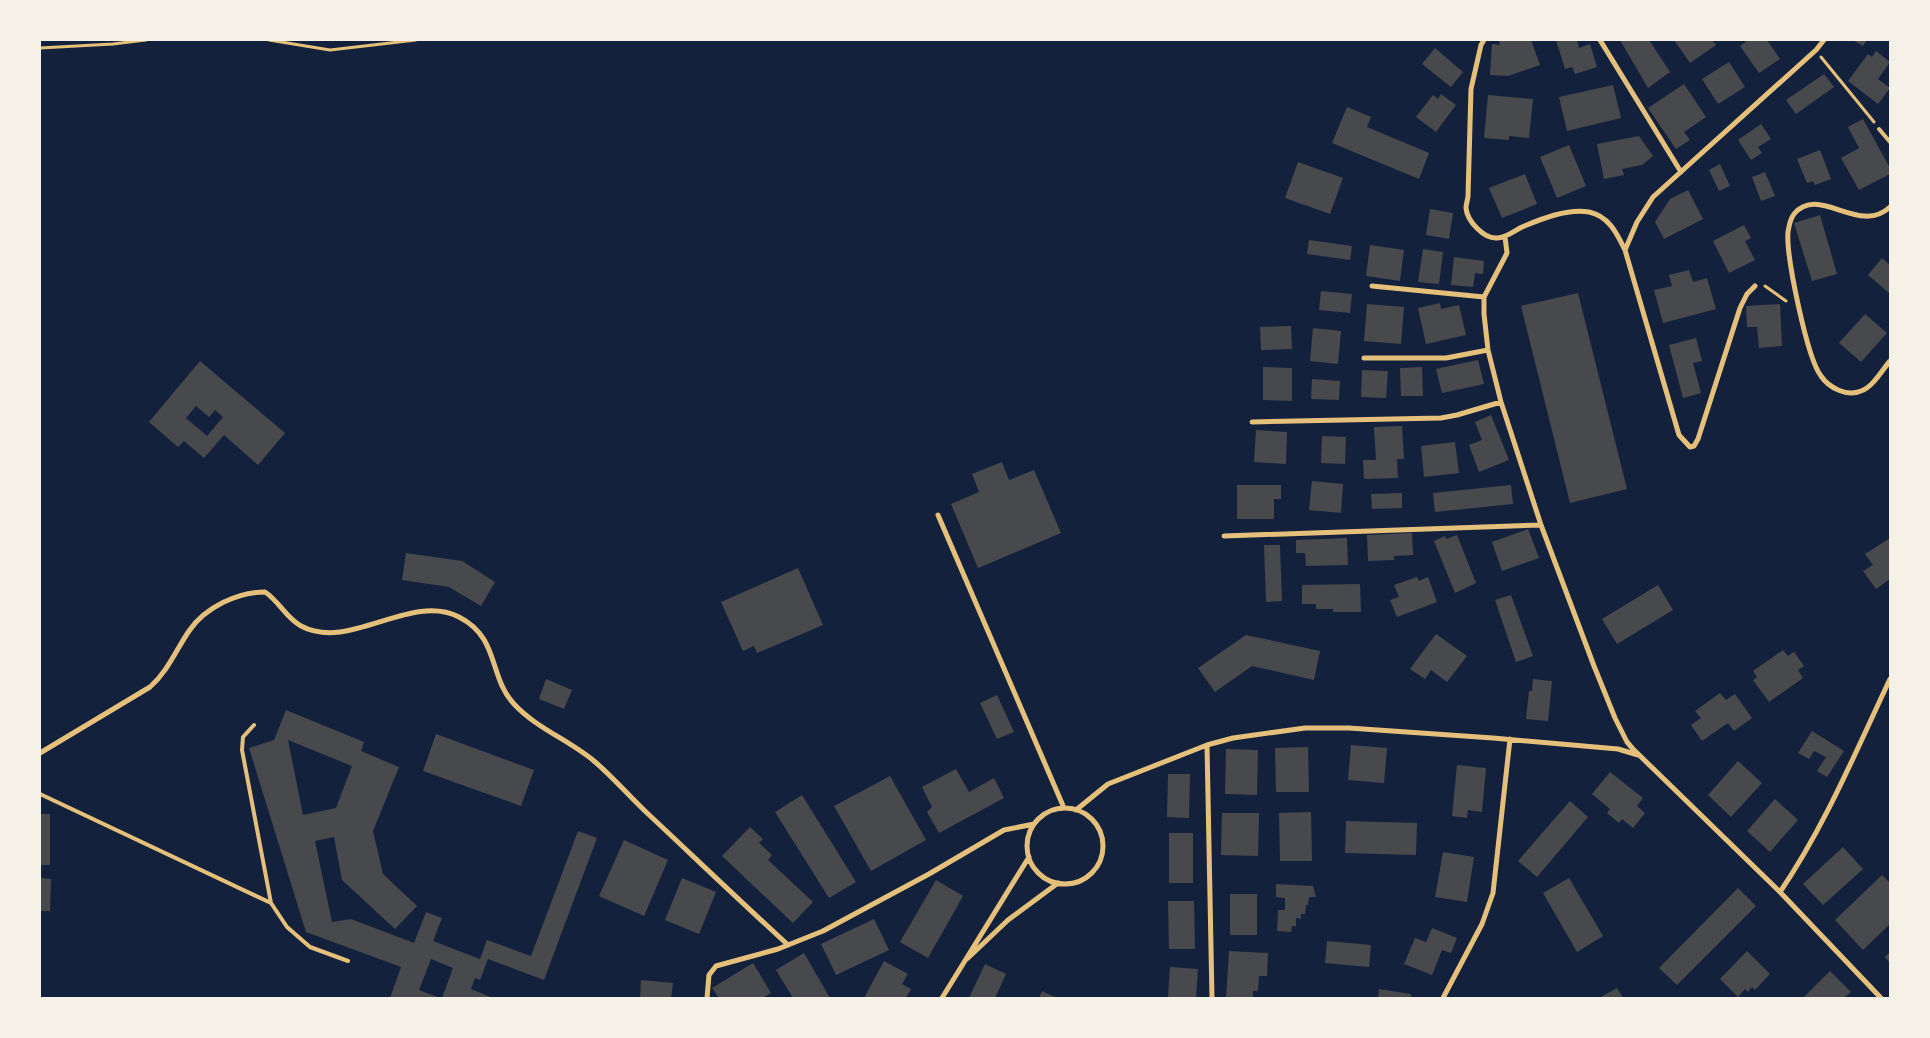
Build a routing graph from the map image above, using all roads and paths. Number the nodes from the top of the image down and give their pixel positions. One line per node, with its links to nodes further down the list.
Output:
1 (146, 40): 7 (path)
2 (269, 40): 3 (path)
3 (416, 40)
4 (1484, 40): 13 (street)
5 (1600, 40): 11 (street)
6 (1824, 40): 11 (street)
7 (40, 48)
8 (1822, 58): 9 (path)
9 (1879, 129): 10 (lane)
10 (1890, 142)
11 (1681, 172): 14 (street)
12 (1890, 207): 21 (street)
13 (1505, 236): 14 (street); 17 (street)
14 (1625, 250): 16 (street)
15 (1372, 286): 17 (street)
16 (1755, 286): 18 (path)
17 (1484, 297): 19 (street)
18 (1790, 304)
19 (1488, 350): 20 (street); 22 (street)
20 (1364, 358)
21 (1890, 361)
22 (1501, 402): 23 (street); 25 (street)
23 (1252, 422)
24 (938, 515): 34 (street)
25 (1541, 525): 26 (street); 32 (street)
26 (1224, 536)
27 (1890, 679): 39 (street)
28 (254, 725): 40 (lane)
29 (1510, 739): 30 (street); 32 (street); 47 (street)
30 (1207, 745): 35 (street); 46 (street)
31 (40, 753): 41 (street)
32 (1641, 756): 39 (street)
33 (40, 794): 40 (lane)
34 (1064, 808): 35 (street); 36 (street)
35 (1076, 810): 38 (street)
36 (1034, 824): 37 (street); 41 (street)
37 (1029, 857): 38 (street); 43 (street)
38 (1058, 883): 43 (street)
39 (1780, 892): 48 (street)
40 (272, 903): 42 (lane)
41 (788, 946): 44 (street)
42 (348, 961)
43 (962, 963): 45 (street)
44 (707, 998)
45 (942, 998)
46 (1212, 998)
47 (1443, 998)
48 (1881, 998)

